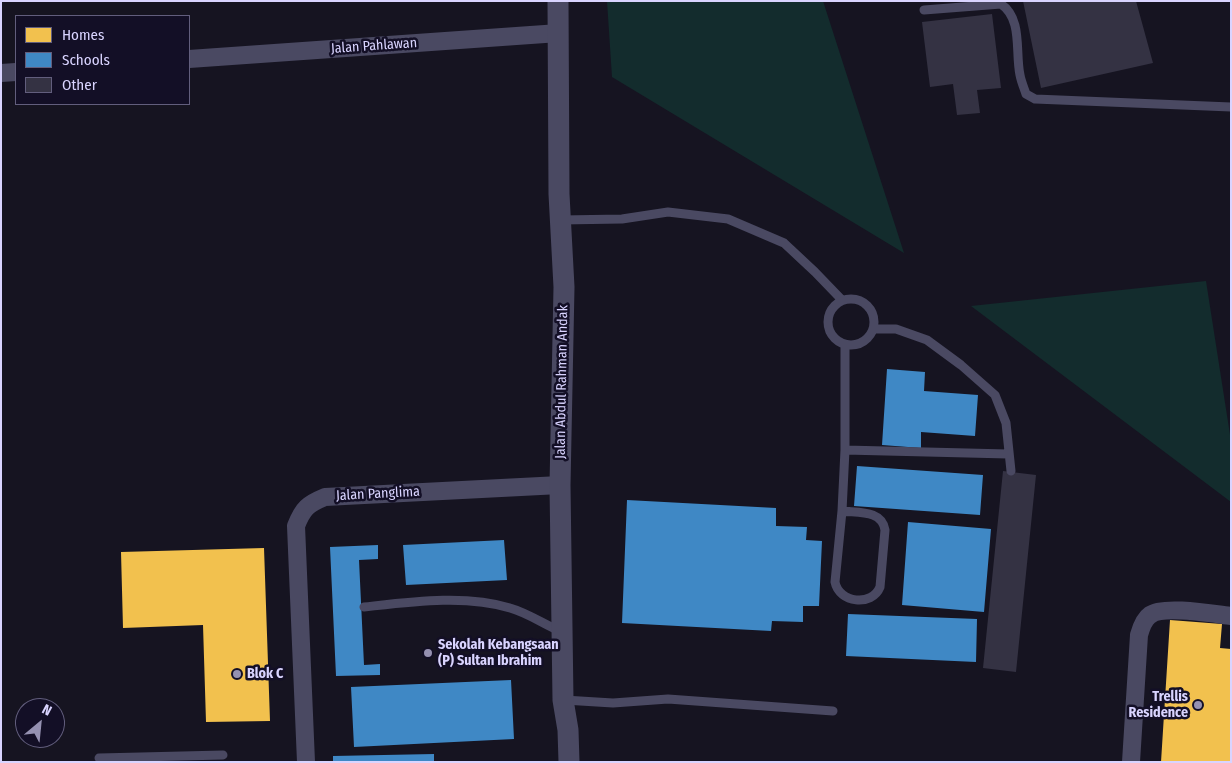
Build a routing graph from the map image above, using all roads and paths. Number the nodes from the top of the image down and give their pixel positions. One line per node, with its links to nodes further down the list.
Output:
1 (558, 1): 5 (street, Jalan Abdul Rahman Andak)
2 (951, 5): 3 (lane); 4 (lane)
3 (1009, 5): 9 (lane)
4 (924, 10)
5 (559, 32): 6 (street, Jalan Pahlawan); 10 (street, Jalan Abdul Rahman Andak)
6 (190, 59)
7 (15, 72): 8 (street)
8 (1, 73)
9 (1231, 107)
10 (561, 220): 11 (lane); 17 (street, Jalan Abdul Rahman Andak)
11 (842, 300): 12 (lane); 13 (lane)
12 (874, 329): 13 (lane); 15 (lane)
13 (845, 344): 14 (lane)
14 (845, 450): 15 (lane); 18 (lane)
15 (1008, 454): 16 (lane)
16 (1012, 471)
17 (560, 485): 21 (street, Jalan Abdul Rahman Andak); 26 (street, Jalan Panglima)
18 (842, 511): 18 (lane)
19 (364, 607): 21 (lane)
20 (1231, 616): 28 (street)
21 (562, 632): 22 (street, Jalan Abdul Rahman Andak)
22 (563, 700): 23 (lane); 27 (street, Jalan Abdul Rahman Andak)
23 (833, 711)
24 (224, 755): 25 (lane)
25 (99, 758)
26 (306, 762)
27 (569, 762)
28 (1131, 762)

